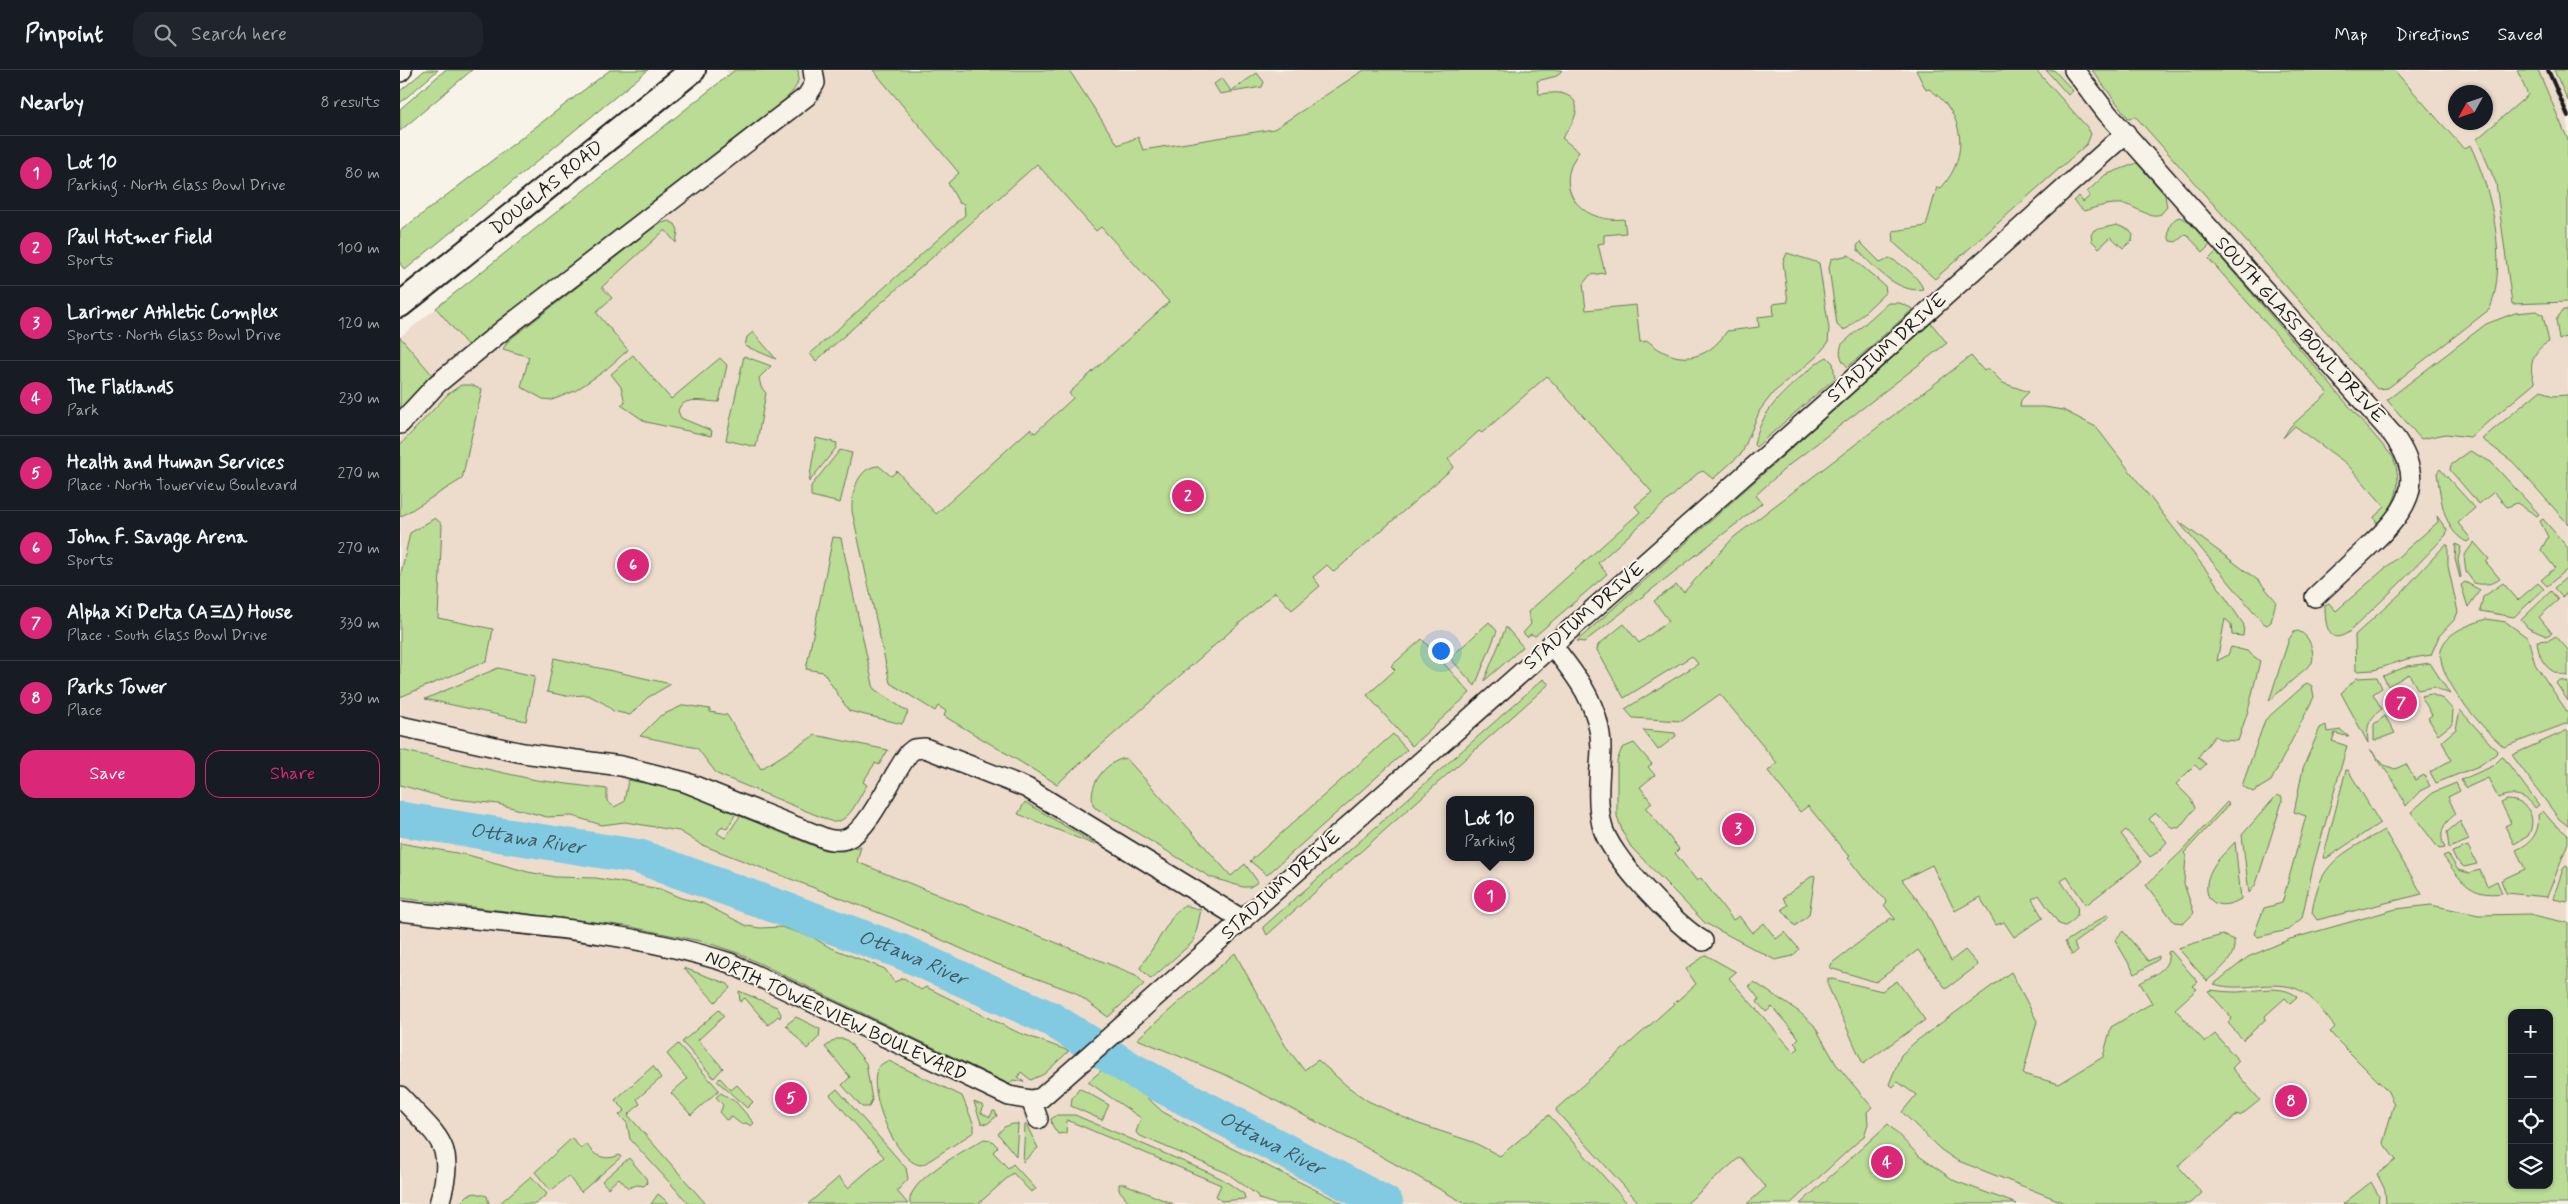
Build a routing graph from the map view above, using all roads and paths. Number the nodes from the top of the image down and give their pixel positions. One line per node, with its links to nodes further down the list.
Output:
1 (693, 70): 5 (street, DOUGLAS ROAD)
2 (813, 70): 6 (street)
3 (2074, 70): 4 (street, SOUTH GLASS BOWL DRIVE)
4 (2126, 133): 7 (street, SOUTH GLASS BOWL DRIVE); 8 (street, STADIUM DRIVE)
5 (400, 305)
6 (400, 424)
7 (2315, 597)
8 (1551, 644): 11 (street, STADIUM DRIVE); 12 (street)
9 (400, 726): 11 (street)
10 (400, 911): 14 (street, NORTH TOWERVIEW BOULEVARD)
11 (1243, 920): 14 (street, STADIUM DRIVE)
12 (1703, 941)
13 (400, 1096): 16 (street)
14 (1036, 1099): 15 (street)
15 (1038, 1119)
16 (439, 1204)

